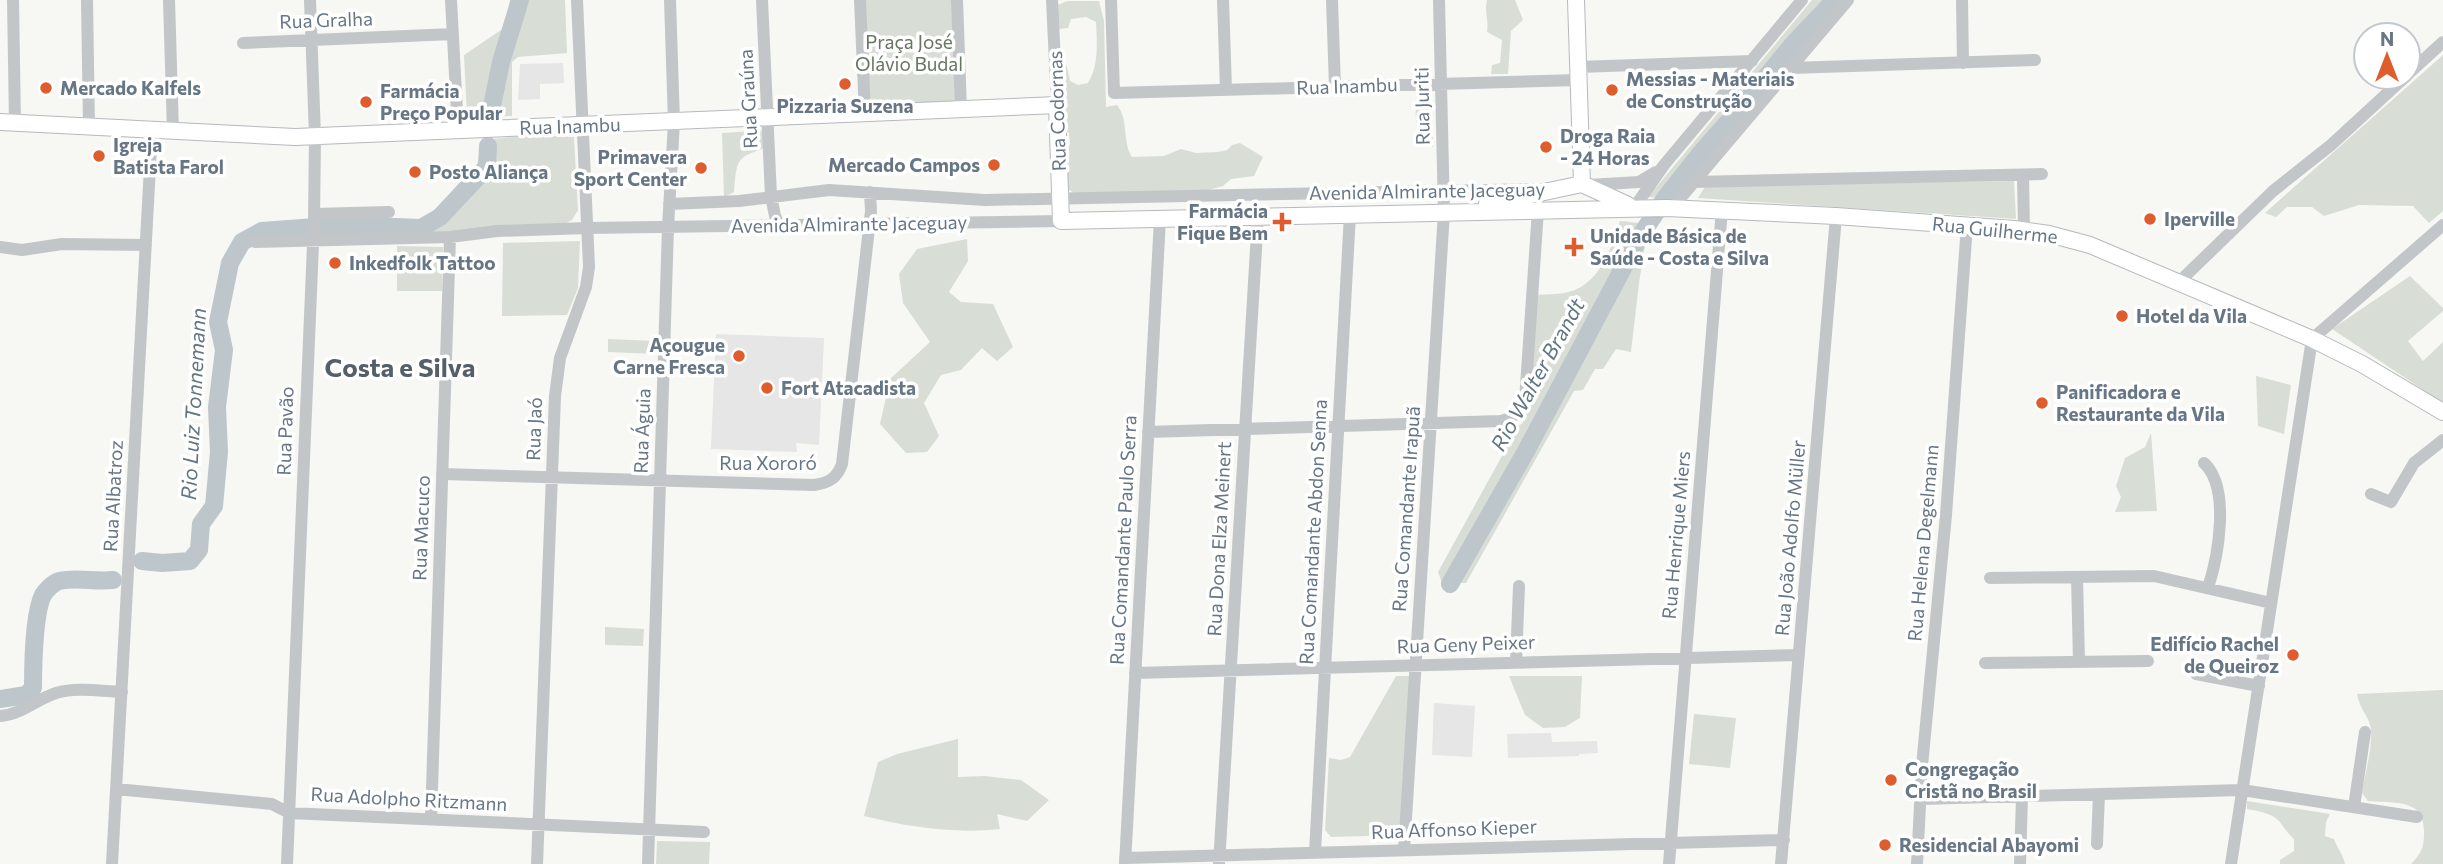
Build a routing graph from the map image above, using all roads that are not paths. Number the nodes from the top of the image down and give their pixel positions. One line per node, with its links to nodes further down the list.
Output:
1 (13, 0): 38 (street)
2 (88, 0): 41 (street)
3 (169, 0): 44 (street)
4 (310, 0): 21 (street, Rua Pavão)
5 (451, 0): 20 (street)
6 (576, 0): 40 (street, Rua Jaó)
7 (670, 0): 39 (street, Rua Águia)
8 (762, 0): 37 (street, Rua Graúna)
9 (860, 0): 36 (street)
10 (957, 0): 35 (street)
11 (1052, 0): 34 (street, Rua Codornas)
12 (1111, 0): 32 (street, Rua Inambu)
13 (1223, 0): 32 (street)
14 (1332, 0): 31 (street)
15 (1438, 0): 30 (street, Rua Juriti)
16 (1576, 0): 29 (main road)
17 (1802, 0): 25 (street)
18 (1848, 0): 28 (street)
19 (1962, 0): 26 (street)
20 (453, 34): 21 (street, Rua Gralha); 43 (street)
21 (312, 40): 23 (street, Rua Gralha); 45 (street, Rua Pavão)
22 (2443, 42): 27 (street)
23 (243, 43)
24 (2035, 60): 26 (street)
25 (1752, 61): 29 (street, Rua Inambu); 46 (street)
26 (1963, 62): 28 (street)
27 (2422, 62)
28 (1791, 68): 49 (street)
29 (1579, 73): 30 (street, Rua Inambu); 50 (main road)
30 (1441, 84): 31 (street, Rua Inambu); 52 (street, Rua Juriti)
31 (1335, 87): 32 (street, Rua Inambu)
32 (1226, 90)
33 (2390, 91): 82 (street)
34 (1056, 106): 35 (main road, Rua Inambu); 55 (main road, Rua Codornas)
35 (961, 110): 36 (main road, Rua Inambu)
36 (865, 114): 37 (main road, Rua Inambu)
37 (768, 118): 39 (main road, Rua Inambu); 54 (street, Rua Graúna)
38 (8, 122): 41 (main road, Rua Inambu)
39 (674, 122): 40 (main road, Rua Inambu); 56 (street, Rua Águia)
40 (581, 126): 43 (main road, Rua Inambu); 75 (street, Rua Jaó)
41 (89, 127): 42 (main road, Rua Inambu)
42 (152, 130): 44 (main road, Rua Inambu); 80 (street, Rua Albatroz)
43 (458, 131): 45 (main road, Rua Inambu)
44 (173, 132): 45 (main road, Rua Inambu)
45 (315, 136): 67 (street, Rua Pavão)
46 (1664, 165): 50 (street, Avenida Almirante Jaceguay); 57 (street)
47 (2042, 174): 48 (street)
48 (2023, 175): 49 (street); 76 (street)
49 (1694, 182): 58 (street)
50 (1585, 186): 51 (main road, Avenida Almirante Jaceguay); 57 (main road, Rua Guilherme); 59 (main road); 59 (main road)
51 (1555, 189): 52 (street, Avenida Almirante Jaceguay); 63 (main road, Avenida Almirante Jaceguay)
52 (1443, 191): 55 (street, Avenida Almirante Jaceguay); 63 (street, Rua Juriti)
53 (870, 192): 54 (street, Avenida Almirante Jaceguay); 55 (street, Avenida Almirante Jaceguay); 70 (street)
54 (771, 196): 56 (street, Avenida Almirante Jaceguay); 71 (street, Rua Graúna)
55 (1060, 198): 69 (main road, Rua Codornas)
56 (669, 204): 74 (street, Rua Águia)
57 (1634, 208): 58 (main road, Rua Guilherme); 59 (main road, Rua Guilherme)
58 (1664, 208): 60 (main road, Rua Guilherme)
59 (1584, 209): 61 (main road, Avenida Almirante Jaceguay)
60 (1722, 209): 66 (main road, Rua Guilherme); 101 (street, Rua Henrique Miers)
61 (1538, 210): 63 (main road, Avenida Almirante Jaceguay); 85 (street)
62 (389, 212): 67 (street)
63 (1444, 212): 64 (main road, Avenida Almirante Jaceguay); 85 (street, Rua Comandante Irapuã)
64 (1350, 214): 65 (main road, Avenida Almirante Jaceguay); 86 (street, Rua Comandante Abdon Senna)
65 (1258, 216): 68 (main road, Avenida Almirante Jaceguay); 87 (street, Rua Dona Elza Meinert)
66 (1836, 216): 72 (main road, Rua Guilherme); 100 (street, Rua João Adolfo Müller)
67 (314, 217): 78 (street, Rua Pavão)
68 (1160, 219): 69 (main road, Avenida Almirante Jaceguay); 88 (street, Rua Comandante Paulo Serra)
69 (1061, 221): 70 (street, Avenida Almirante Jaceguay)
70 (869, 224): 71 (street, Avenida Almirante Jaceguay); 93 (street, Rua Xororó)
71 (779, 225): 74 (street, Avenida Almirante Jaceguay)
72 (1967, 225): 76 (main road, Rua Guilherme); 119 (street, Rua Helena Degelmann)
73 (2443, 225): 83 (street)
74 (668, 227): 75 (street, Avenida Almirante Jaceguay); 93 (street, Rua Águia)
75 (587, 228): 77 (street, Avenida Almirante Jaceguay); 92 (street, Rua Jaó)
76 (2024, 230): 82 (main road, Rua Guilherme)
77 (450, 237): 78 (street, Avenida Almirante Jaceguay); 91 (street, Rua Macuco)
78 (313, 238): 79 (street, Avenida Almirante Jaceguay); 121 (street, Rua Pavão)
79 (255, 242)
80 (146, 245): 81 (street); 112 (street, Rua Albatroz)
81 (0, 247)
82 (2179, 282): 83 (main road, Rua Guilherme)
83 (2312, 339): 84 (main road, Rua Guilherme); 99 (street)
84 (2443, 412)
85 (1430, 423): 86 (street); 106 (street, Rua Comandante Irapuã)
86 (1338, 426): 87 (street); 107 (street, Rua Comandante Abdon Senna)
87 (1245, 429): 88 (street); 108 (street, Rua Dona Elza Meinert)
88 (1148, 432): 109 (street, Rua Comandante Paulo Serra)
89 (2443, 440): 94 (street)
90 (2204, 463): 98 (street)
91 (442, 474): 92 (street, Rua Xororó); 123 (street, Rua Macuco)
92 (552, 477): 93 (street, Rua Xororó); 124 (street, Rua Jaó)
93 (660, 480): 125 (street, Rua Águia)
94 (2371, 494)
95 (2077, 577): 96 (street); 98 (street); 104 (street)
96 (1990, 578)
97 (1519, 586): 103 (street)
98 (2208, 588): 99 (street)
99 (2272, 603): 111 (street)
100 (1799, 654): 101 (street, Rua Geny Peixer); 127 (street, Rua João Adolfo Müller)
101 (1686, 657): 103 (street, Rua Geny Peixer); 128 (street, Rua Henrique Miers)
102 (2148, 661): 104 (street)
103 (1516, 662): 106 (street, Rua Geny Peixer)
104 (2079, 662): 105 (street)
105 (1985, 663)
106 (1415, 665): 107 (street, Rua Geny Peixer); 130 (street, Rua Comandante Irapuã)
107 (1325, 667): 108 (street, Rua Geny Peixer); 131 (street, Rua Comandante Abdon Senna)
108 (1230, 670): 109 (street, Rua Geny Peixer); 132 (street, Rua Dona Elza Meinert)
109 (1135, 673): 133 (street, Rua Comandante Paulo Serra)
110 (2196, 674): 111 (street)
111 (2259, 686): 116 (street)
112 (122, 692): 113 (street); 115 (street, Rua Albatroz)
113 (0, 716)
114 (2365, 732): 120 (street)
115 (116, 789): 121 (street, Rua Adolpho Ritzmann); 134 (street, Rua Albatroz)
116 (2242, 790): 117 (street); 120 (street); 142 (street)
117 (2099, 794): 118 (street); 129 (street)
118 (2022, 796): 119 (street); 141 (street)
119 (1921, 799): 140 (street, Rua Helena Degelmann)
120 (2354, 807): 122 (street)
121 (289, 813): 123 (street, Rua Adolpho Ritzmann); 135 (street, Rua Pavão)
122 (2417, 817)
123 (431, 819): 124 (street, Rua Adolpho Ritzmann)
124 (539, 824): 125 (street, Rua Adolpho Ritzmann); 136 (street, Rua Jaó)
125 (649, 829): 126 (street, Rua Adolpho Ritzmann); 137 (street, Rua Águia)
126 (704, 831)
127 (1784, 839): 128 (street, Rua Affonso Kieper); 139 (street, Rua João Adolfo Müller)
128 (1671, 842): 130 (street, Rua Affonso Kieper); 138 (street, Rua Henrique Miers)
129 (2097, 844)
130 (1404, 850): 131 (street, Rua Affonso Kieper)
131 (1314, 852): 132 (street, Rua Affonso Kieper)
132 (1219, 860): 133 (street, Rua Affonso Kieper)
133 (1125, 861)
134 (112, 864)
135 (286, 864)
136 (537, 864)
137 (648, 864)
138 (1669, 864)
139 (1782, 864)
140 (1917, 864)
141 (2020, 864)
142 (2231, 864)

